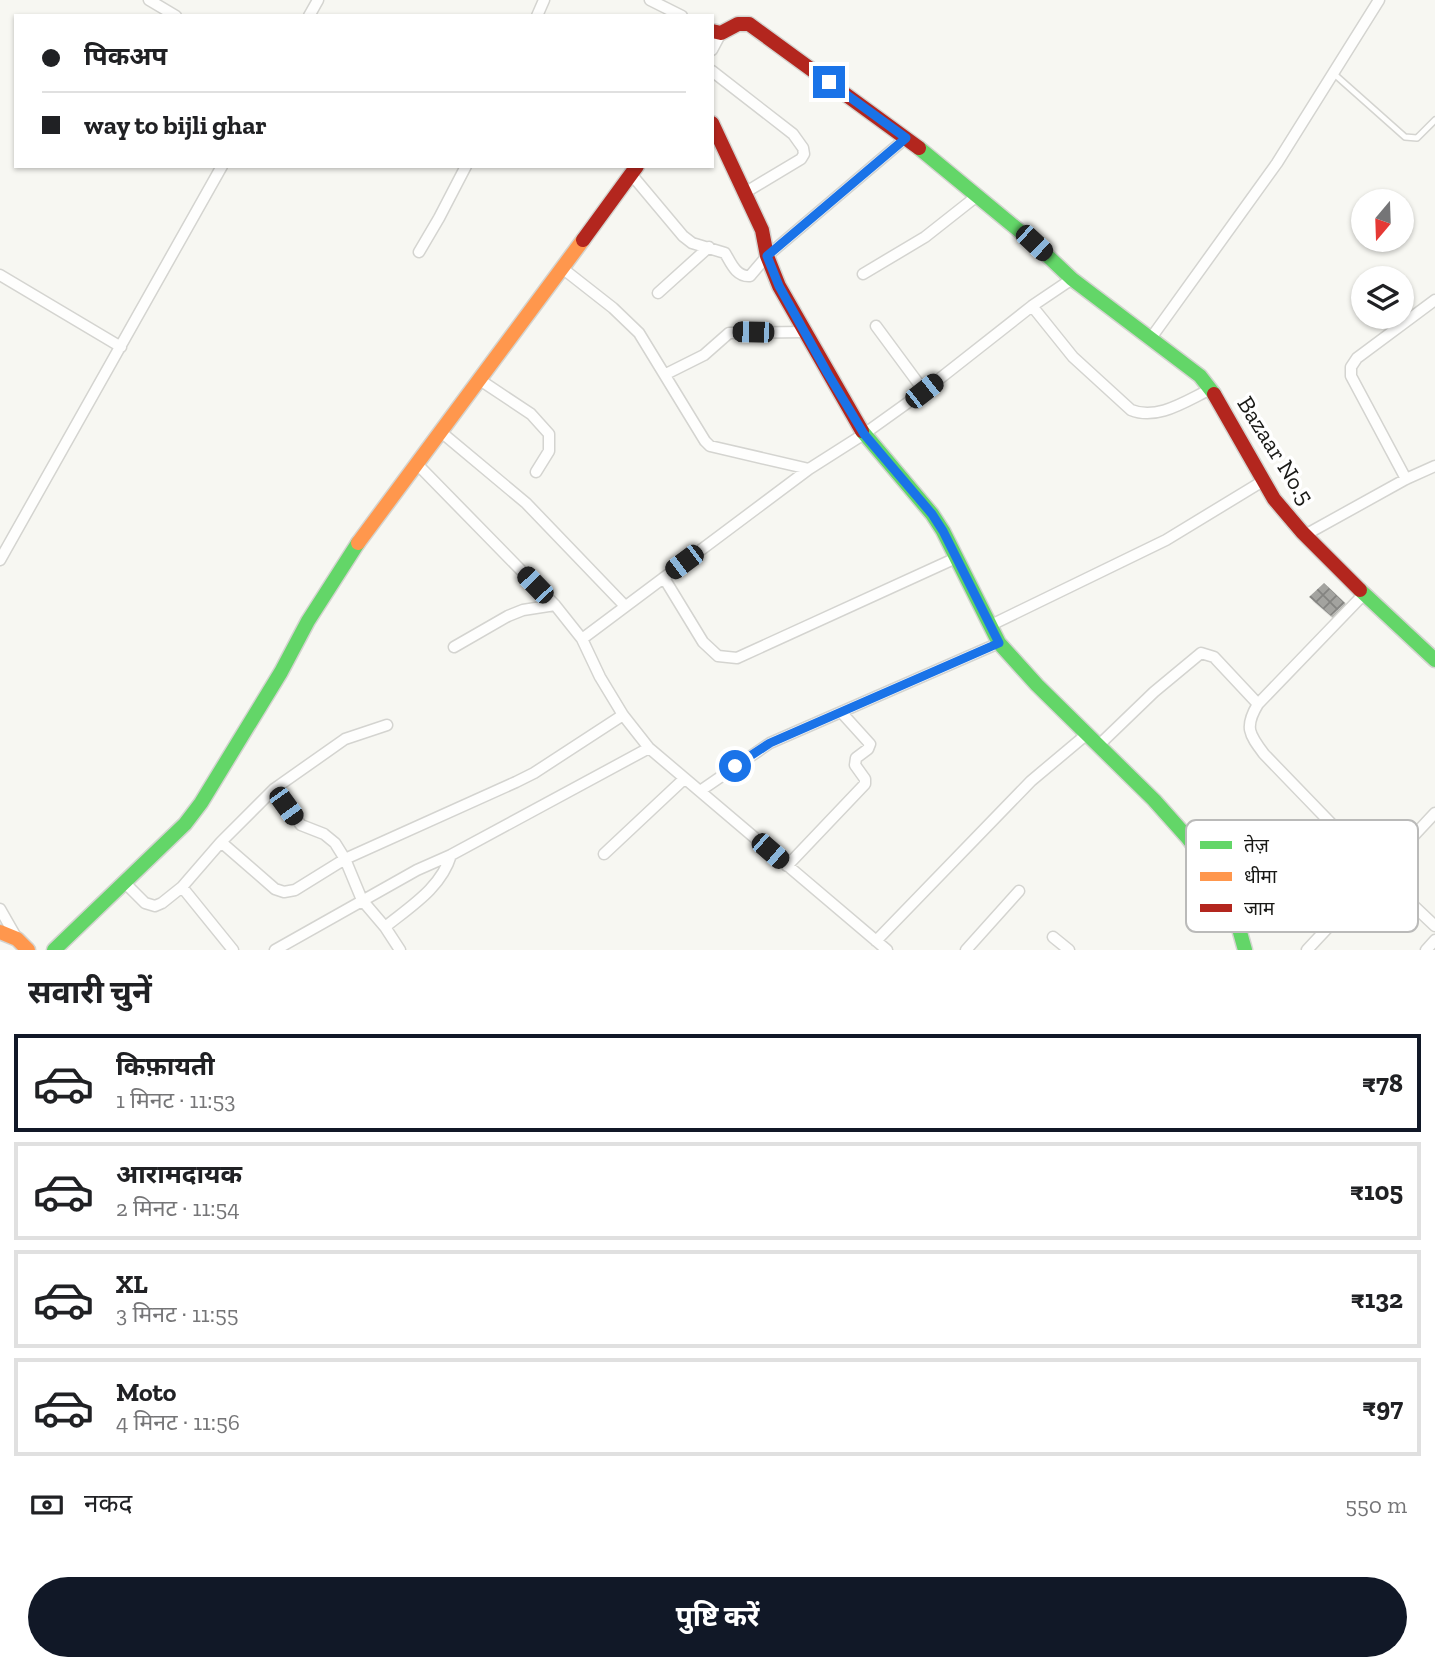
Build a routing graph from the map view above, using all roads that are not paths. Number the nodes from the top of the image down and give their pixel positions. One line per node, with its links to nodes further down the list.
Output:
1 (149, 0): 4 (street)
2 (650, 0): 5 (street)
3 (1379, 0): 8 (street)
4 (173, 14)
5 (678, 14)
6 (716, 32): 11 (main road, Bazaar No.5)
7 (714, 73): 15 (street)
8 (1334, 73): 9 (lane); 29 (street)
9 (1435, 120)
10 (714, 127): 15 (main road)
11 (906, 138): 16 (main road, Bazaar No.5); 19 (street)
12 (221, 168): 30 (street)
13 (465, 168): 18 (street)
14 (634, 170): 17 (street); 20 (main road)
15 (746, 192): 19 (main road)
16 (977, 196): 21 (street); 23 (main road, Bazaar No.5)
17 (709, 247): 19 (street); 24 (street)
18 (419, 252)
19 (767, 256): 28 (main road)
20 (562, 268): 31 (street); 32 (main road)
21 (863, 274)
22 (0, 275): 30 (street)
23 (1072, 279): 26 (street); 29 (main road, Bazaar No.5)
24 (658, 292)
25 (1435, 300): 41 (street)
26 (1032, 306): 33 (street); 34 (street)
27 (876, 326): 34 (street)
28 (805, 332): 31 (street); 36 (main road)
29 (1151, 338): 33 (main road, Bazaar No.5)
30 (121, 347): 45 (street)
31 (666, 374): 39 (street)
32 (480, 380): 35 (main road); 40 (street)
33 (1211, 388): 42 (main road, Bazaar No.5)
34 (924, 391): 36 (street)
35 (441, 432): 37 (main road); 49 (street)
36 (864, 434): 39 (street); 44 (main road)
37 (418, 465): 48 (street); 74 (main road)
38 (1435, 466): 41 (street)
39 (809, 469): 46 (street)
40 (536, 472)
41 (1406, 479): 43 (street)
42 (1263, 481): 43 (main road, Bazaar No.5); 50 (street)
43 (1305, 535): 47 (main road, Bazaar No.5)
44 (956, 558): 46 (street); 50 (main road)
45 (0, 560)
46 (664, 578): 49 (street)
47 (1365, 593): 54 (main road, Bazaar No.5); 55 (street)
48 (555, 605): 51 (street); 53 (street)
49 (625, 606): 51 (street)
50 (989, 626): 52 (main road)
51 (582, 639): 57 (street)
52 (999, 643): 56 (street); 59 (main road)
53 (454, 647)
54 (1435, 660)
55 (1258, 704): 60 (street); 66 (street)
56 (841, 712): 64 (street); 73 (street)
57 (623, 715): 61 (street); 72 (street)
58 (387, 725): 63 (street)
59 (1087, 734): 60 (main road); 87 (street)
60 (1099, 745): 68 (main road)
61 (649, 748): 62 (street); 71 (street)
62 (684, 779): 64 (street); 70 (street)
63 (274, 789): 69 (street); 72 (street)
64 (700, 791): 73 (street)
65 (1435, 813): 67 (street)
66 (1329, 820)
67 (1418, 831)
68 (1186, 836)
69 (221, 842): 72 (street); 75 (street)
70 (604, 854)
71 (451, 855): 77 (street); 81 (street)
72 (345, 859): 77 (street)
73 (788, 866): 87 (street)
74 (125, 883): 75 (street); 90 (main road)
75 (181, 887): 91 (street)
76 (1018, 891): 94 (street)
77 (362, 900): 81 (street); 89 (street)
78 (0, 909): 88 (street)
79 (1418, 910): 80 (street)
80 (1435, 926)
81 (385, 927): 92 (street)
82 (0, 932): 88 (main road)
83 (1240, 932): 96 (main road)
84 (1324, 932): 97 (street)
85 (1053, 937): 95 (street)
86 (1435, 940): 98 (street)
87 (876, 941): 93 (street)
88 (22, 945)
89 (281, 949)
90 (54, 950)
91 (233, 950)
92 (400, 950)
93 (887, 950)
94 (966, 950)
95 (1069, 950)
96 (1245, 950)
97 (1307, 950)
98 (1426, 950)

